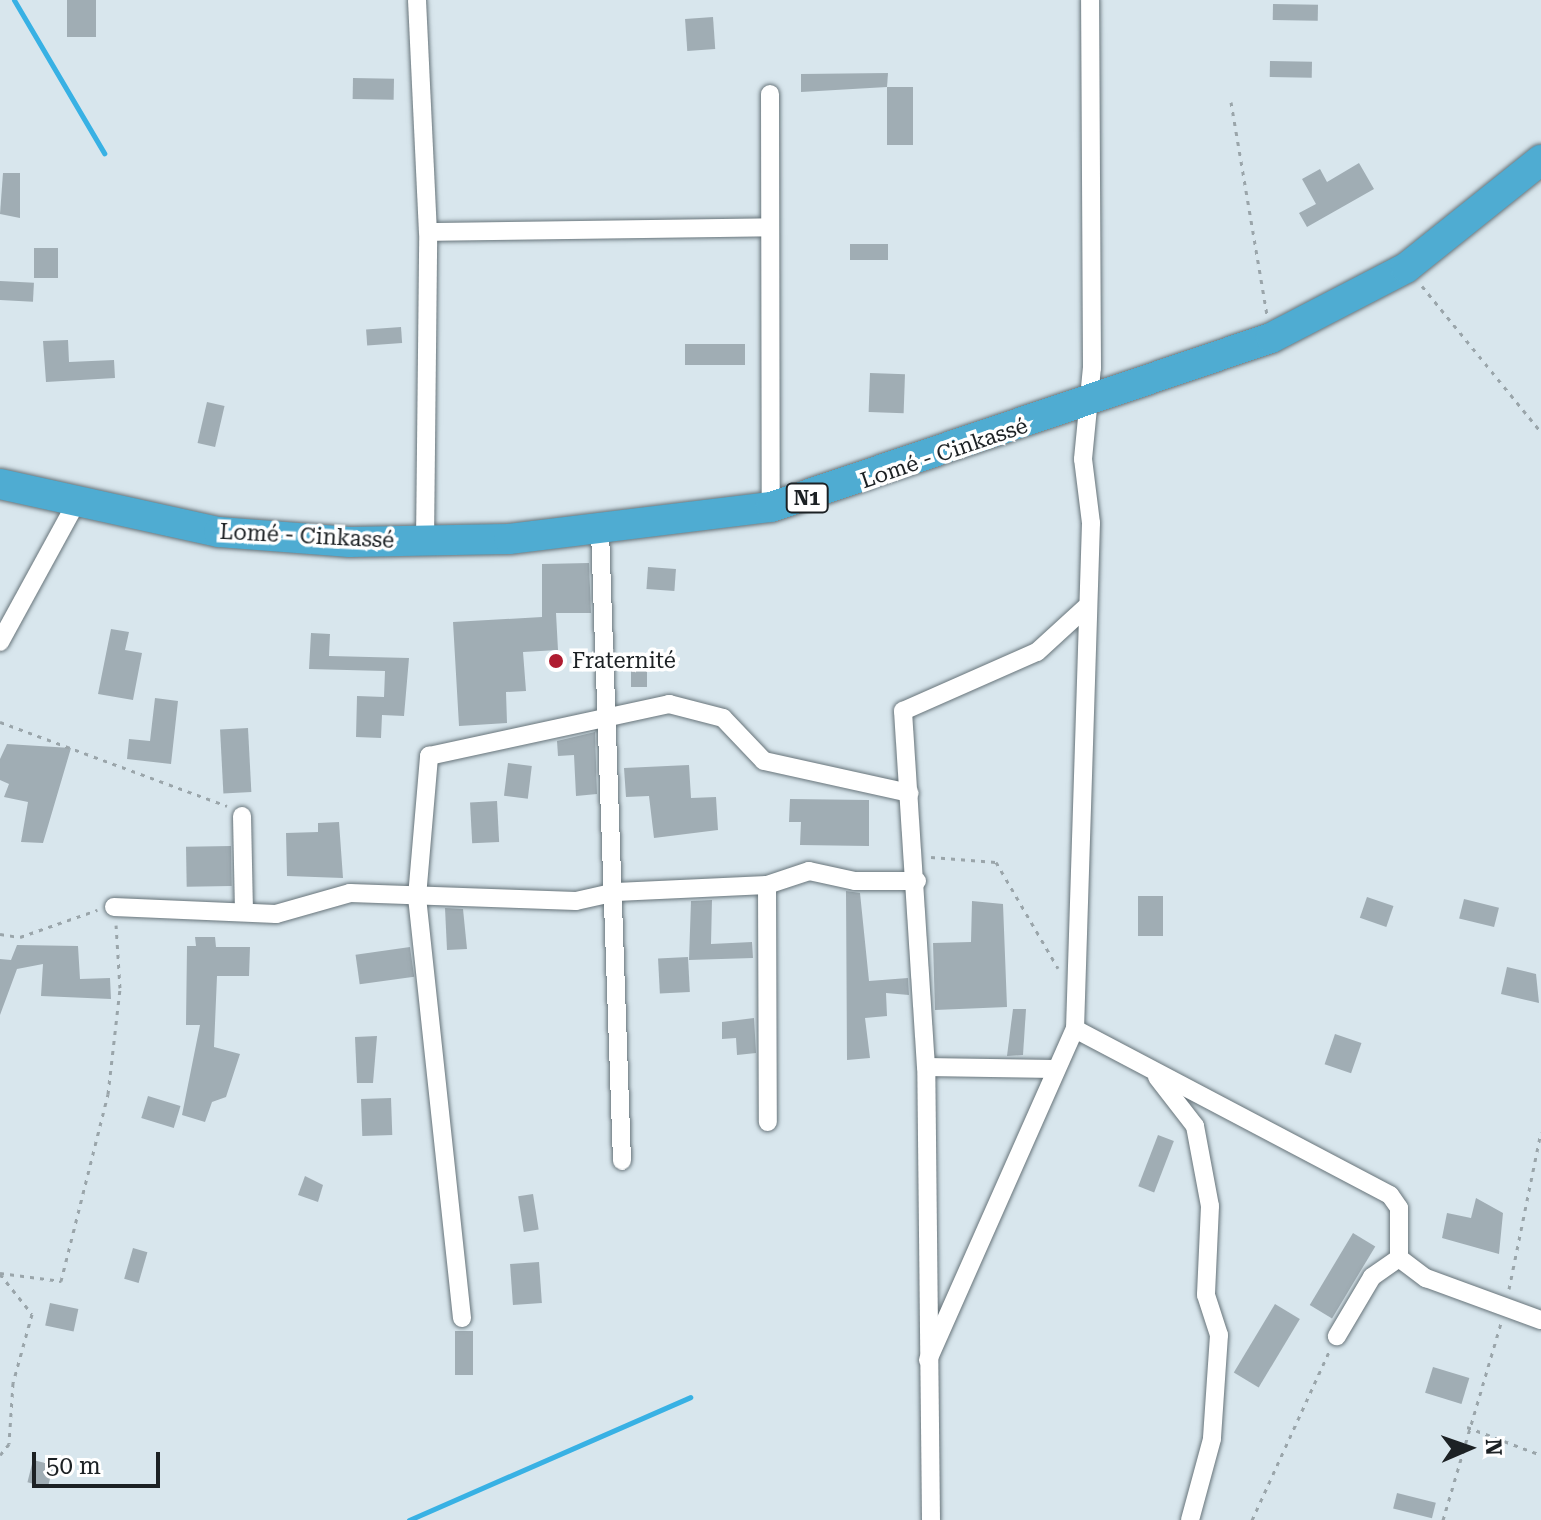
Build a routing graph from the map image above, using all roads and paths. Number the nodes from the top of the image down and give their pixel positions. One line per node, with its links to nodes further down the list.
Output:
1 (417, 0): 7 (street)
2 (1090, 0): 10 (street)
3 (770, 94): 6 (street)
4 (1231, 102): 9 (path)
5 (1541, 160): 8 (highway, Lomé - Cinkassé / N1)
6 (766, 227): 7 (street); 14 (street)
7 (428, 232): 16 (street)
8 (1406, 268): 9 (highway, Lomé - Cinkassé / N1); 11 (path)
9 (1271, 338): 10 (highway, Lomé - Cinkassé / N1)
10 (1084, 404): 14 (highway, Lomé - Cinkassé / N1); 17 (street)
11 (1541, 432)
12 (0, 484): 13 (highway, Lomé - Cinkassé / N1)
13 (76, 503): 16 (highway, Lomé - Cinkassé / N1); 18 (street)
14 (771, 507): 15 (highway, Lomé - Cinkassé / N1)
15 (600, 531): 16 (highway, Lomé - Cinkassé / N1); 19 (street)
16 (425, 542)
17 (1085, 608): 21 (street); 31 (street)
18 (0, 642)
19 (607, 714): 21 (street); 26 (street); 27 (street)
20 (0, 722): 22 (path)
21 (910, 793): 23 (street)
22 (242, 816): 29 (street)
23 (915, 856): 24 (street); 31 (path)
24 (917, 881): 25 (street); 33 (street)
25 (767, 885): 26 (street); 36 (street)
26 (616, 892): 27 (street); 38 (street)
27 (417, 897): 29 (street); 42 (street)
28 (114, 907): 29 (street); 30 (path); 40 (path)
29 (244, 909)
30 (0, 934)
31 (1075, 1001): 32 (street)
32 (1075, 1029): 34 (street); 35 (street)
33 (926, 1067): 34 (street); 45 (street)
34 (1055, 1069): 45 (street)
35 (1153, 1072): 39 (street); 50 (street)
36 (768, 1122)
37 (1541, 1132): 41 (path)
38 (622, 1161)
39 (1399, 1258): 41 (street); 44 (street)
40 (0, 1274): 47 (path)
41 (1506, 1307): 43 (street); 46 (path)
42 (462, 1318)
43 (1541, 1320)
44 (1337, 1336): 51 (path)
45 (928, 1360): 49 (street)
46 (1467, 1427): 48 (path); 52 (path)
47 (0, 1455)
48 (1541, 1455)
49 (931, 1520)
50 (1190, 1520)
51 (1252, 1520)
52 (1443, 1520)

